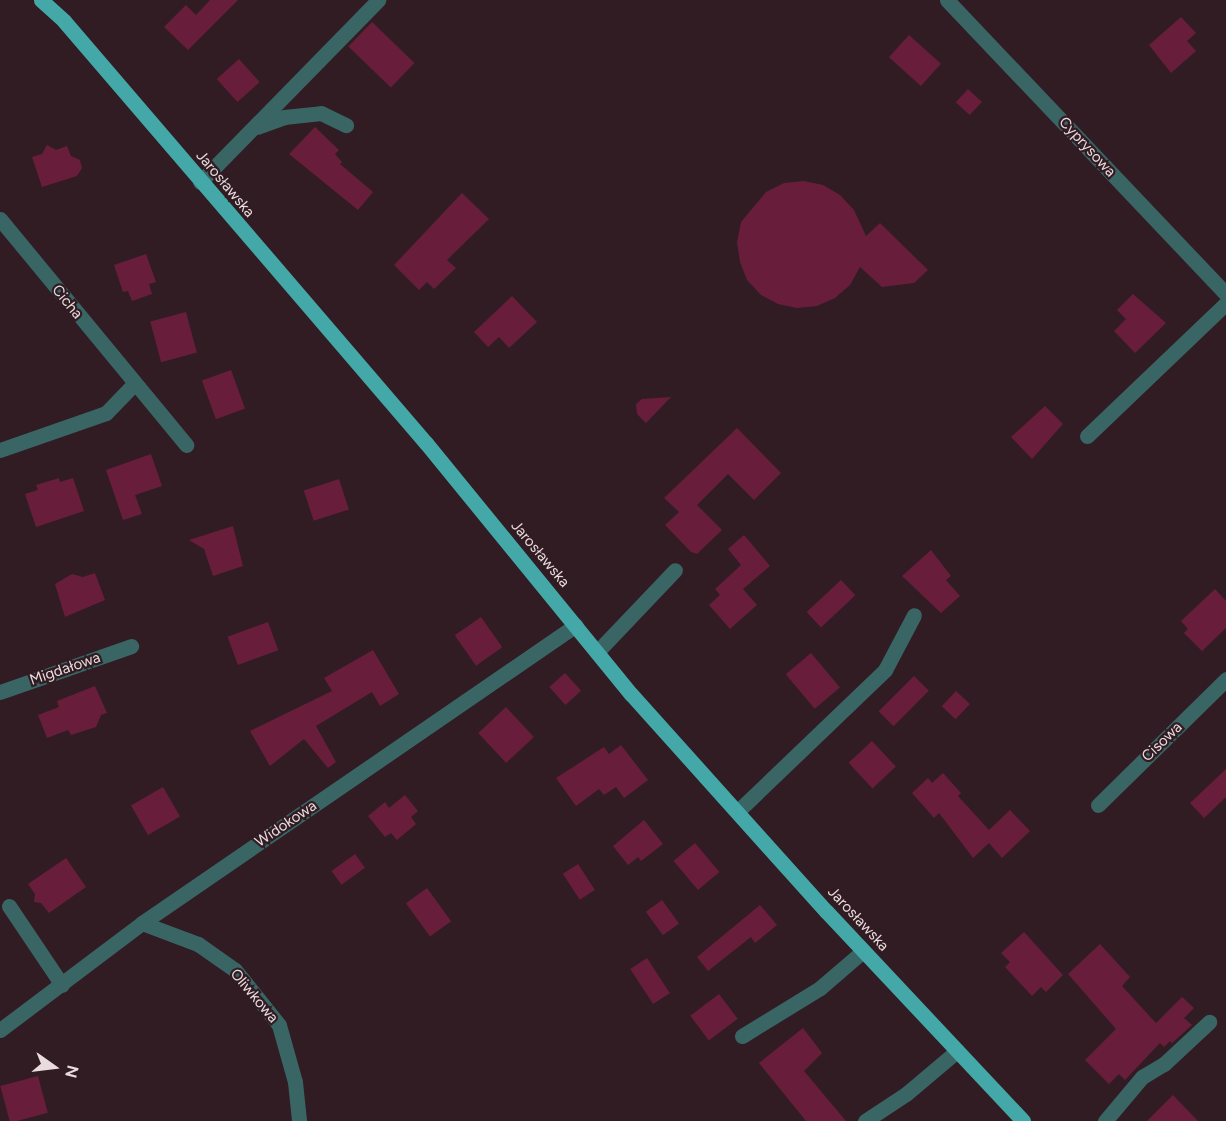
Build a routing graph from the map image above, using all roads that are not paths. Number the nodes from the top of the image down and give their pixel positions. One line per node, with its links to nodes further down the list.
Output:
1 (41, 0): 6 (main road, Jarosławska)
2 (378, 0): 5 (street)
3 (947, 0): 8 (street, Cyprysowa)
4 (346, 125): 5 (street)
5 (252, 129): 6 (street)
6 (200, 182): 16 (main road, Jarosławska)
7 (0, 219): 10 (street, Cicha)
8 (1226, 294)
9 (1226, 303): 11 (street)
10 (134, 384): 12 (street, Cicha); 13 (street)
11 (1087, 436)
12 (186, 445)
13 (0, 450)
14 (675, 570): 18 (street)
15 (914, 615): 22 (street)
16 (576, 625): 18 (main road, Jarosławska); 24 (street, Widokowa)
17 (131, 646): 20 (street, Migdałowa)
18 (597, 652): 22 (main road, Jarosławska)
19 (1226, 679): 21 (street, Cisowa)
20 (0, 692)
21 (1098, 805)
22 (738, 811): 25 (main road, Jarosławska)
23 (9, 906): 26 (street)
24 (142, 923): 26 (street, Widokowa); 31 (street, Oliwkowa)
25 (863, 951): 29 (street); 30 (main road, Jarosławska)
26 (62, 985): 28 (street, Widokowa)
27 (1209, 1022): 34 (street)
28 (0, 1030)
29 (742, 1036)
30 (957, 1051): 32 (street); 33 (main road, Jarosławska)
31 (299, 1121)
32 (865, 1121)
33 (1023, 1121)
34 (1105, 1121)

